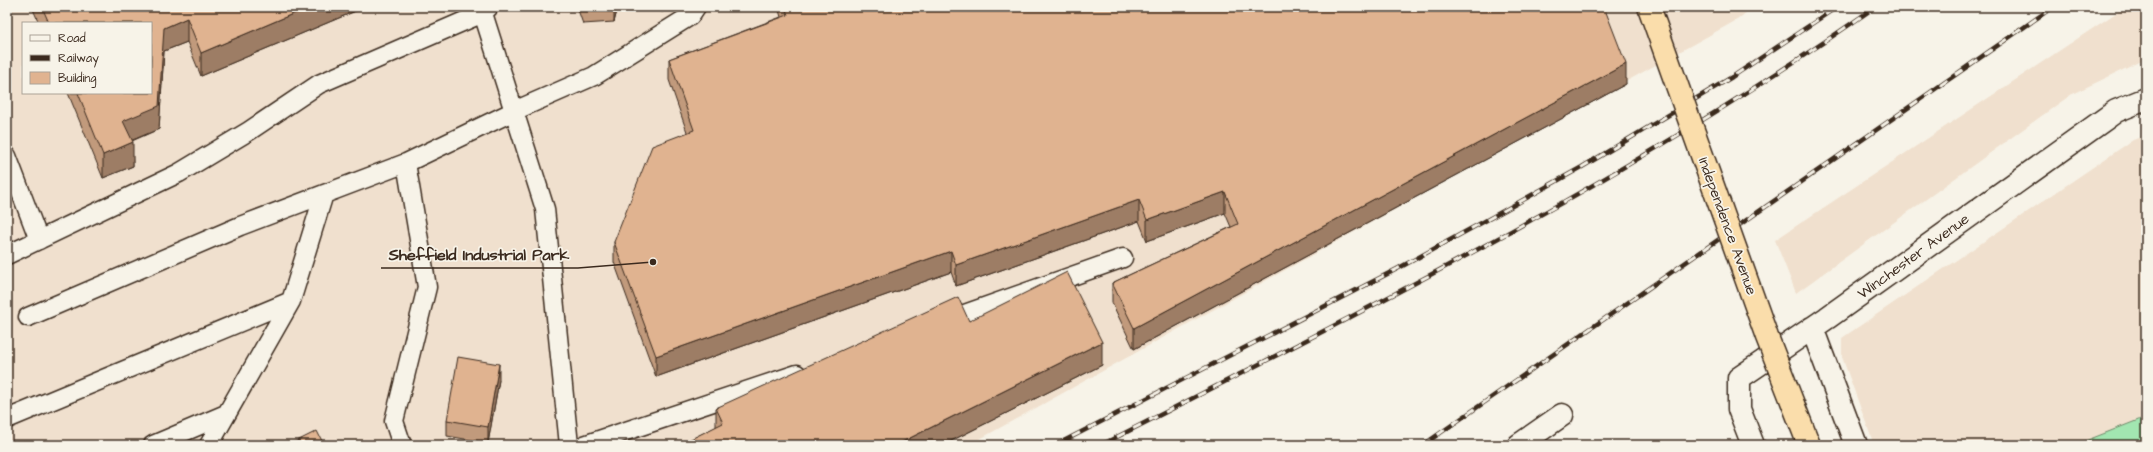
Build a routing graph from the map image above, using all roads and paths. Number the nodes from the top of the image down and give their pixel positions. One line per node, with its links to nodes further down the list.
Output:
1 (696, 7): 5 (lane)
2 (1649, 7): 27 (main road, Independence Avenue, bridge)
3 (484, 9): 5 (lane); 9 (lane)
4 (2146, 99): 15 (street, Winchester Avenue)
5 (514, 111): 7 (lane); 23 (lane)
6 (7, 156): 9 (lane)
7 (406, 163): 8 (lane); 22 (lane)
8 (324, 194): 12 (lane); 13 (lane)
9 (39, 240): 10 (lane)
10 (7, 255)
11 (1123, 258): 14 (lane)
12 (291, 300): 17 (lane); 19 (lane)
13 (28, 317)
14 (928, 328)
15 (1812, 328): 26 (street, Winchester Avenue); 28 (street)
16 (815, 368): 24 (lane)
17 (226, 414): 20 (lane); 21 (lane)
18 (1562, 415): 25 (street)
19 (7, 419)
20 (153, 445)
21 (210, 445)
22 (402, 445)
23 (568, 445)
24 (584, 445)
25 (1519, 445)
26 (1753, 445)
27 (1809, 445)
28 (1856, 445)

